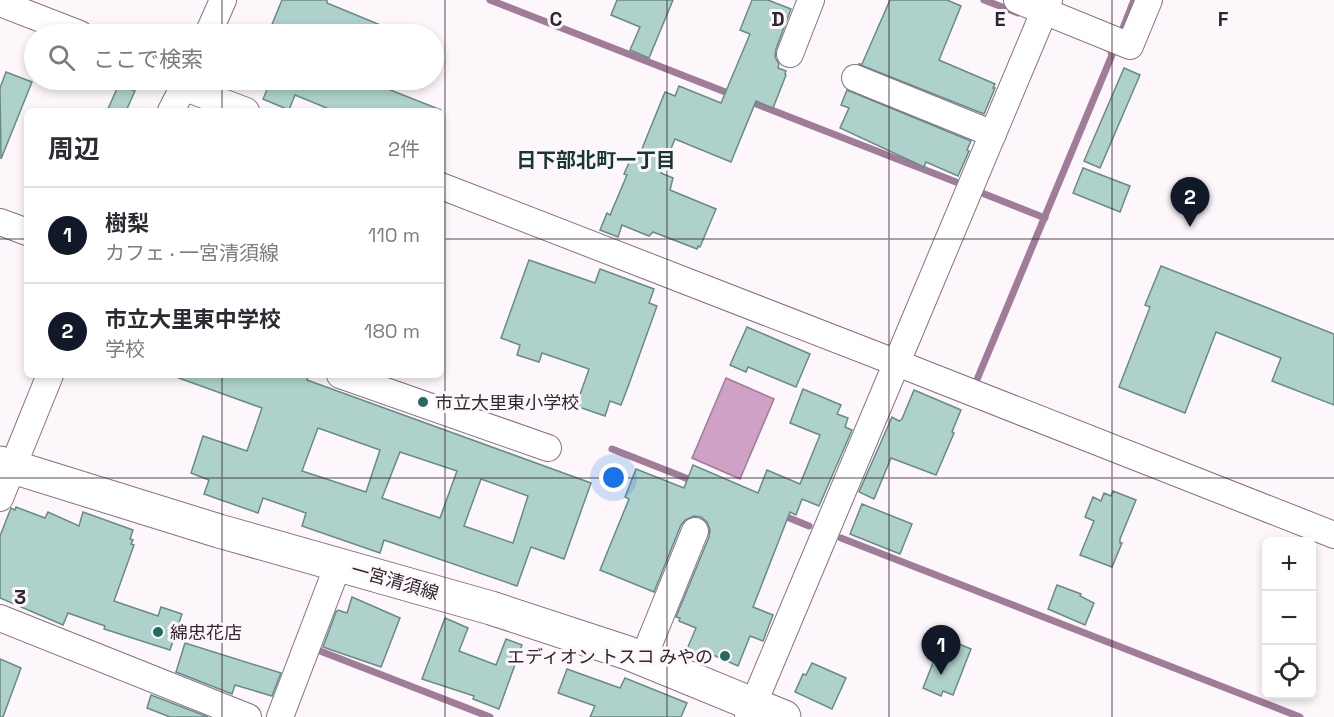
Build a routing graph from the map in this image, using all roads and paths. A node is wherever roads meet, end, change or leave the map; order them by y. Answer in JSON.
{"nodes":[{"id":1,"x":223,"y":0,"type":"edge"},
{"id":2,"x":812,"y":0,"type":"edge"},
{"id":3,"x":1017,"y":0,"type":"edge"},
{"id":4,"x":1149,"y":0,"type":"edge"},
{"id":5,"x":0,"y":3,"type":"edge"},
{"id":6,"x":1046,"y":5,"type":"edge"},
{"id":7,"x":54,"y":24,"type":"edge"},
{"id":8,"x":212,"y":24,"type":"edge"},
{"id":9,"x":790,"y":54,"type":"dead end"},
{"id":10,"x":855,"y":78,"type":"dead end"},
{"id":11,"x":182,"y":90,"type":"edge"},
{"id":12,"x":200,"y":90,"type":"edge"},
{"id":13,"x":172,"y":108,"type":"edge"},
{"id":14,"x":239,"y":108,"type":"edge"},
{"id":15,"x":993,"y":134,"type":"junction"},
{"id":16,"x":444,"y":187,"type":"edge"},
{"id":17,"x":0,"y":222,"type":"edge"},
{"id":18,"x":24,"y":231,"type":"edge"},
{"id":19,"x":897,"y":363,"type":"junction"},
{"id":20,"x":49,"y":378,"type":"edge"},
{"id":21,"x":349,"y":378,"type":"edge"},
{"id":22,"x":548,"y":448,"type":"dead end"},
{"id":23,"x":6,"y":465,"type":"edge"},
{"id":24,"x":0,"y":498,"type":"edge"},
{"id":25,"x":695,"y":531,"type":"dead end"},
{"id":26,"x":1334,"y":535,"type":"edge"},
{"id":27,"x":338,"y":565,"type":"junction"},
{"id":28,"x":0,"y":618,"type":"edge"},
{"id":29,"x":643,"y":659,"type":"junction"},
{"id":30,"x":751,"y":711,"type":"edge"},
{"id":31,"x":248,"y":717,"type":"edge"},
{"id":32,"x":280,"y":717,"type":"edge"},
{"id":33,"x":784,"y":717,"type":"edge"}],
"edges":[{"from":1,"to":8,"type":"street"},
{"from":2,"to":9,"type":"street"},
{"from":3,"to":6,"type":"street"},
{"from":4,"to":6,"type":"street"},
{"from":5,"to":7,"type":"street"},
{"from":6,"to":15,"type":"street"},
{"from":10,"to":15,"type":"street"},
{"from":11,"to":13,"type":"street"},
{"from":12,"to":14,"type":"street"},
{"from":15,"to":19,"type":"street"},
{"from":16,"to":19,"type":"street"},
{"from":17,"to":18,"type":"street"},
{"from":19,"to":26,"type":"street"},
{"from":19,"to":30,"type":"street"},
{"from":20,"to":23,"type":"street"},
{"from":21,"to":22,"type":"street"},
{"from":23,"to":24,"type":"street"},
{"from":23,"to":27,"type":"main road","name":"一宮清須線"},
{"from":25,"to":29,"type":"street"},
{"from":27,"to":29,"type":"main road","name":"一宮清須線"},
{"from":27,"to":32,"type":"street"},
{"from":28,"to":31,"type":"street"},
{"from":29,"to":30,"type":"main road","name":"一宮清須線"},
{"from":30,"to":33,"type":"main road","name":"一宮清須線"}]}
